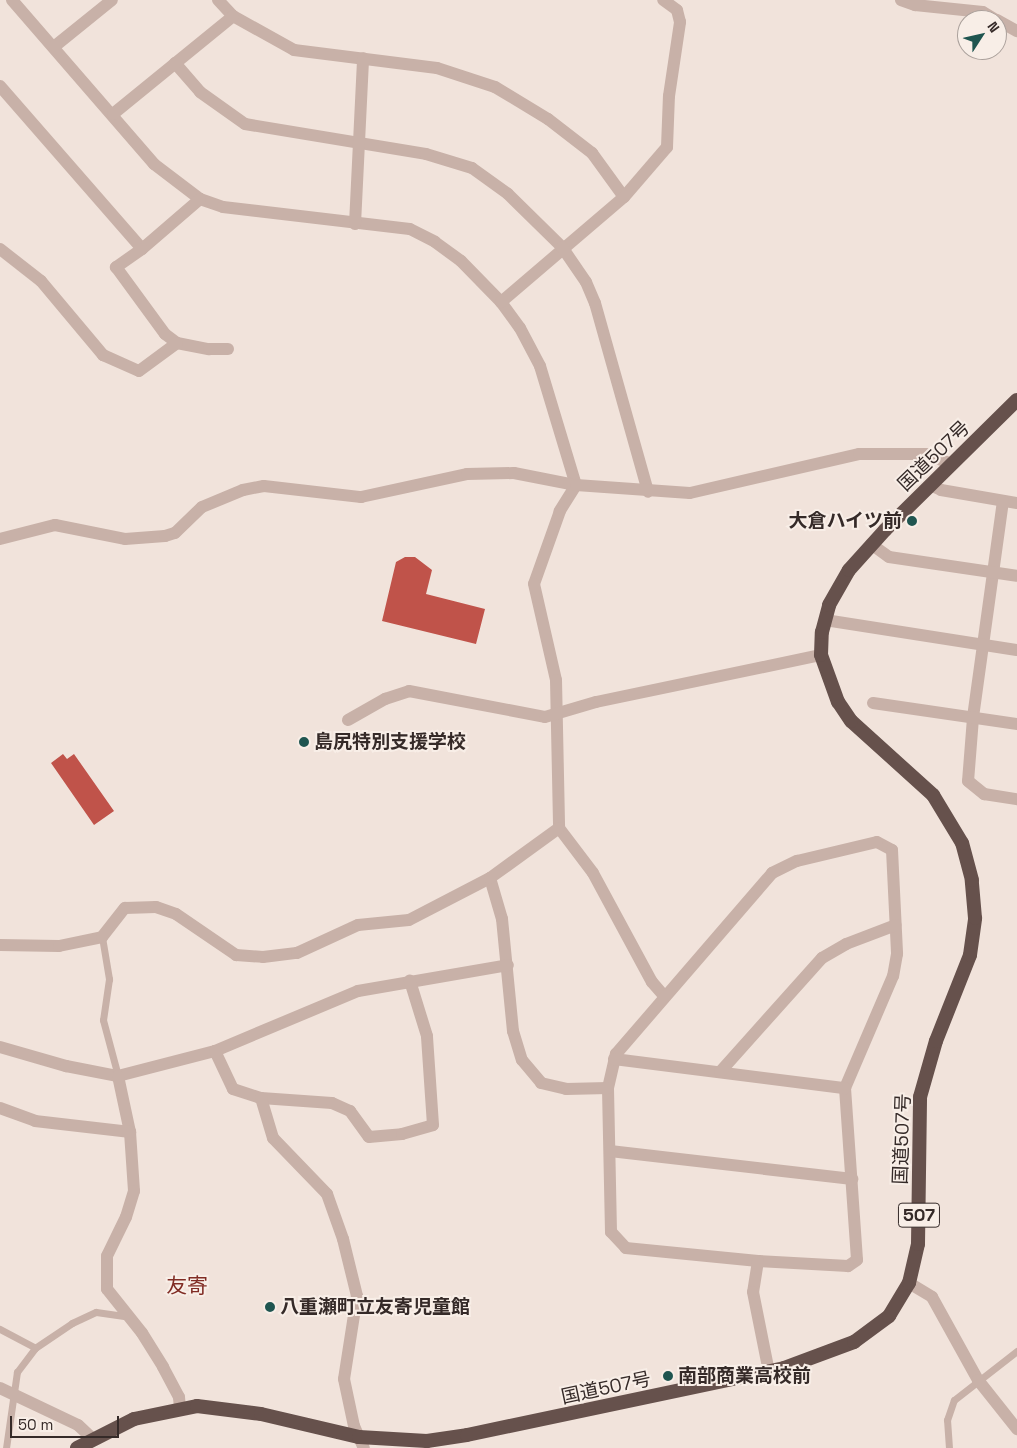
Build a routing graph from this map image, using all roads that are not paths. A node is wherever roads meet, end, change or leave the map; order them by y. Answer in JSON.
{"nodes":[{"id":1,"x":12,"y":0,"type":"edge"},
{"id":2,"x":112,"y":0,"type":"edge"},
{"id":3,"x":218,"y":0,"type":"edge"},
{"id":4,"x":663,"y":0,"type":"edge"},
{"id":5,"x":900,"y":0,"type":"edge"},
{"id":6,"x":964,"y":10,"type":"edge"},
{"id":7,"x":233,"y":16,"type":"junction"},
{"id":8,"x":55,"y":46,"type":"junction"},
{"id":9,"x":363,"y":58,"type":"junction"},
{"id":10,"x":175,"y":63,"type":"junction"},
{"id":11,"x":0,"y":86,"type":"edge"},
{"id":12,"x":113,"y":114,"type":"junction"},
{"id":13,"x":361,"y":146,"type":"junction"},
{"id":14,"x":624,"y":196,"type":"junction"},
{"id":15,"x":200,"y":198,"type":"junction"},
{"id":16,"x":356,"y":224,"type":"junction"},
{"id":17,"x":562,"y":247,"type":"junction"},
{"id":18,"x":0,"y":249,"type":"edge"},
{"id":19,"x":142,"y":250,"type":"junction"},
{"id":20,"x":500,"y":302,"type":"junction"},
{"id":21,"x":178,"y":343,"type":"junction"},
{"id":22,"x":228,"y":349,"type":"dead end"},
{"id":23,"x":1017,"y":400,"type":"edge"},
{"id":24,"x":952,"y":464,"type":"junction"},
{"id":25,"x":576,"y":484,"type":"junction"},
{"id":26,"x":930,"y":485,"type":"junction"},
{"id":27,"x":648,"y":492,"type":"junction"},
{"id":28,"x":1003,"y":501,"type":"junction"},
{"id":29,"x":1017,"y":503,"type":"edge"},
{"id":30,"x":0,"y":539,"type":"edge"},
{"id":31,"x":872,"y":544,"type":"junction"},
{"id":32,"x":993,"y":572,"type":"junction"},
{"id":33,"x":1017,"y":576,"type":"edge"},
{"id":34,"x":824,"y":620,"type":"junction"},
{"id":35,"x":984,"y":645,"type":"junction"},
{"id":36,"x":1017,"y":650,"type":"edge"},
{"id":37,"x":821,"y":655,"type":"junction"},
{"id":38,"x":873,"y":703,"type":"dead end"},
{"id":39,"x":558,"y":714,"type":"junction"},
{"id":40,"x":973,"y":718,"type":"junction"},
{"id":41,"x":348,"y":720,"type":"dead end"},
{"id":42,"x":1017,"y":724,"type":"edge"},
{"id":43,"x":1017,"y":799,"type":"edge"},
{"id":44,"x":559,"y":828,"type":"junction"},
{"id":45,"x":490,"y":878,"type":"junction"},
{"id":46,"x":896,"y":925,"type":"junction"},
{"id":47,"x":102,"y":937,"type":"junction"},
{"id":48,"x":0,"y":945,"type":"edge"},
{"id":49,"x":508,"y":965,"type":"junction"},
{"id":50,"x":410,"y":982,"type":"junction"},
{"id":51,"x":664,"y":996,"type":"junction"},
{"id":52,"x":0,"y":1047,"type":"edge"},
{"id":53,"x":215,"y":1051,"type":"junction"},
{"id":54,"x":614,"y":1059,"type":"junction"},
{"id":55,"x":720,"y":1072,"type":"junction"},
{"id":56,"x":118,"y":1076,"type":"junction"},
{"id":57,"x":608,"y":1088,"type":"junction"},
{"id":58,"x":845,"y":1088,"type":"junction"},
{"id":59,"x":261,"y":1098,"type":"junction"},
{"id":60,"x":0,"y":1108,"type":"edge"},
{"id":61,"x":130,"y":1132,"type":"junction"},
{"id":62,"x":610,"y":1151,"type":"junction"},
{"id":63,"x":852,"y":1179,"type":"junction"},
{"id":64,"x":758,"y":1262,"type":"junction"},
{"id":65,"x":909,"y":1283,"type":"junction"},
{"id":66,"x":126,"y":1316,"type":"junction"},
{"id":67,"x":0,"y":1330,"type":"edge"},
{"id":68,"x":35,"y":1348,"type":"junction"},
{"id":69,"x":1017,"y":1352,"type":"edge"},
{"id":70,"x":770,"y":1372,"type":"junction"},
{"id":71,"x":978,"y":1380,"type":"junction"},
{"id":72,"x":0,"y":1388,"type":"edge"},
{"id":73,"x":14,"y":1394,"type":"junction"},
{"id":74,"x":180,"y":1408,"type":"junction"},
{"id":75,"x":1017,"y":1429,"type":"edge"},
{"id":76,"x":93,"y":1439,"type":"junction"},
{"id":77,"x":361,"y":1443,"type":"edge"},
{"id":78,"x":6,"y":1448,"type":"edge"},
{"id":79,"x":77,"y":1448,"type":"edge"},
{"id":80,"x":949,"y":1448,"type":"edge"}],
"edges":[{"from":1,"to":8,"type":"street"},
{"from":2,"to":8,"type":"street"},
{"from":3,"to":7,"type":"street"},
{"from":4,"to":14,"type":"street"},
{"from":5,"to":6,"type":"street"},
{"from":7,"to":9,"type":"street"},
{"from":7,"to":10,"type":"street"},
{"from":8,"to":12,"type":"street"},
{"from":9,"to":13,"type":"street"},
{"from":9,"to":14,"type":"street"},
{"from":10,"to":12,"type":"street"},
{"from":10,"to":13,"type":"street"},
{"from":11,"to":19,"type":"street"},
{"from":12,"to":15,"type":"street"},
{"from":13,"to":16,"type":"street"},
{"from":13,"to":17,"type":"street"},
{"from":14,"to":17,"type":"street"},
{"from":15,"to":16,"type":"street"},
{"from":15,"to":19,"type":"street"},
{"from":16,"to":20,"type":"street"},
{"from":17,"to":20,"type":"street"},
{"from":17,"to":27,"type":"street"},
{"from":18,"to":21,"type":"street"},
{"from":19,"to":21,"type":"street"},
{"from":20,"to":25,"type":"street"},
{"from":21,"to":22,"type":"street"},
{"from":23,"to":24,"type":"highway","name":"国道507号","number":"507"},
{"from":24,"to":26,"type":"highway","name":"国道507号","number":"507"},
{"from":24,"to":27,"type":"street"},
{"from":25,"to":27,"type":"street"},
{"from":25,"to":30,"type":"street"},
{"from":25,"to":39,"type":"street"},
{"from":26,"to":28,"type":"street"},
{"from":26,"to":31,"type":"highway","name":"国道507号","number":"507"},
{"from":28,"to":29,"type":"street"},
{"from":28,"to":32,"type":"street"},
{"from":31,"to":32,"type":"street"},
{"from":31,"to":34,"type":"highway","name":"国道507号","number":"507"},
{"from":32,"to":33,"type":"street"},
{"from":32,"to":35,"type":"street"},
{"from":34,"to":35,"type":"street"},
{"from":34,"to":37,"type":"highway","name":"国道507号","number":"507"},
{"from":35,"to":36,"type":"street"},
{"from":35,"to":40,"type":"street"},
{"from":37,"to":39,"type":"street"},
{"from":37,"to":65,"type":"highway","name":"国道507号","number":"507"},
{"from":38,"to":40,"type":"street"},
{"from":39,"to":41,"type":"street"},
{"from":39,"to":44,"type":"street"},
{"from":40,"to":42,"type":"street"},
{"from":40,"to":43,"type":"street"},
{"from":44,"to":45,"type":"street"},
{"from":44,"to":51,"type":"street"},
{"from":45,"to":47,"type":"street"},
{"from":45,"to":49,"type":"street"},
{"from":46,"to":51,"type":"street"},
{"from":46,"to":55,"type":"street"},
{"from":46,"to":58,"type":"street"},
{"from":47,"to":48,"type":"street"},
{"from":47,"to":56,"type":"lane"},
{"from":49,"to":50,"type":"street"},
{"from":49,"to":57,"type":"street"},
{"from":50,"to":53,"type":"street"},
{"from":50,"to":59,"type":"street"},
{"from":51,"to":54,"type":"street"},
{"from":52,"to":56,"type":"street"},
{"from":53,"to":56,"type":"street"},
{"from":53,"to":59,"type":"street"},
{"from":54,"to":55,"type":"street"},
{"from":54,"to":57,"type":"street"},
{"from":55,"to":58,"type":"street"},
{"from":56,"to":61,"type":"street"},
{"from":57,"to":62,"type":"street"},
{"from":58,"to":63,"type":"street"},
{"from":59,"to":77,"type":"street"},
{"from":60,"to":61,"type":"street"},
{"from":61,"to":66,"type":"street"},
{"from":62,"to":63,"type":"street"},
{"from":62,"to":64,"type":"street"},
{"from":63,"to":64,"type":"street"},
{"from":64,"to":70,"type":"street"},
{"from":65,"to":70,"type":"highway","name":"国道507号","number":"507"},
{"from":65,"to":71,"type":"street"},
{"from":66,"to":68,"type":"lane"},
{"from":66,"to":74,"type":"street"},
{"from":67,"to":68,"type":"lane"},
{"from":68,"to":73,"type":"lane"},
{"from":69,"to":71,"type":"lane"},
{"from":70,"to":77,"type":"highway","name":"国道507号","number":"507"},
{"from":71,"to":75,"type":"street"},
{"from":71,"to":80,"type":"lane"},
{"from":72,"to":73,"type":"street"},
{"from":73,"to":76,"type":"street"},
{"from":73,"to":78,"type":"lane"},
{"from":74,"to":76,"type":"highway","name":"国道507号","number":"507"},
{"from":74,"to":77,"type":"highway","name":"国道507号","number":"507"},
{"from":76,"to":79,"type":"highway","name":"国道507号","number":"507"}]}
